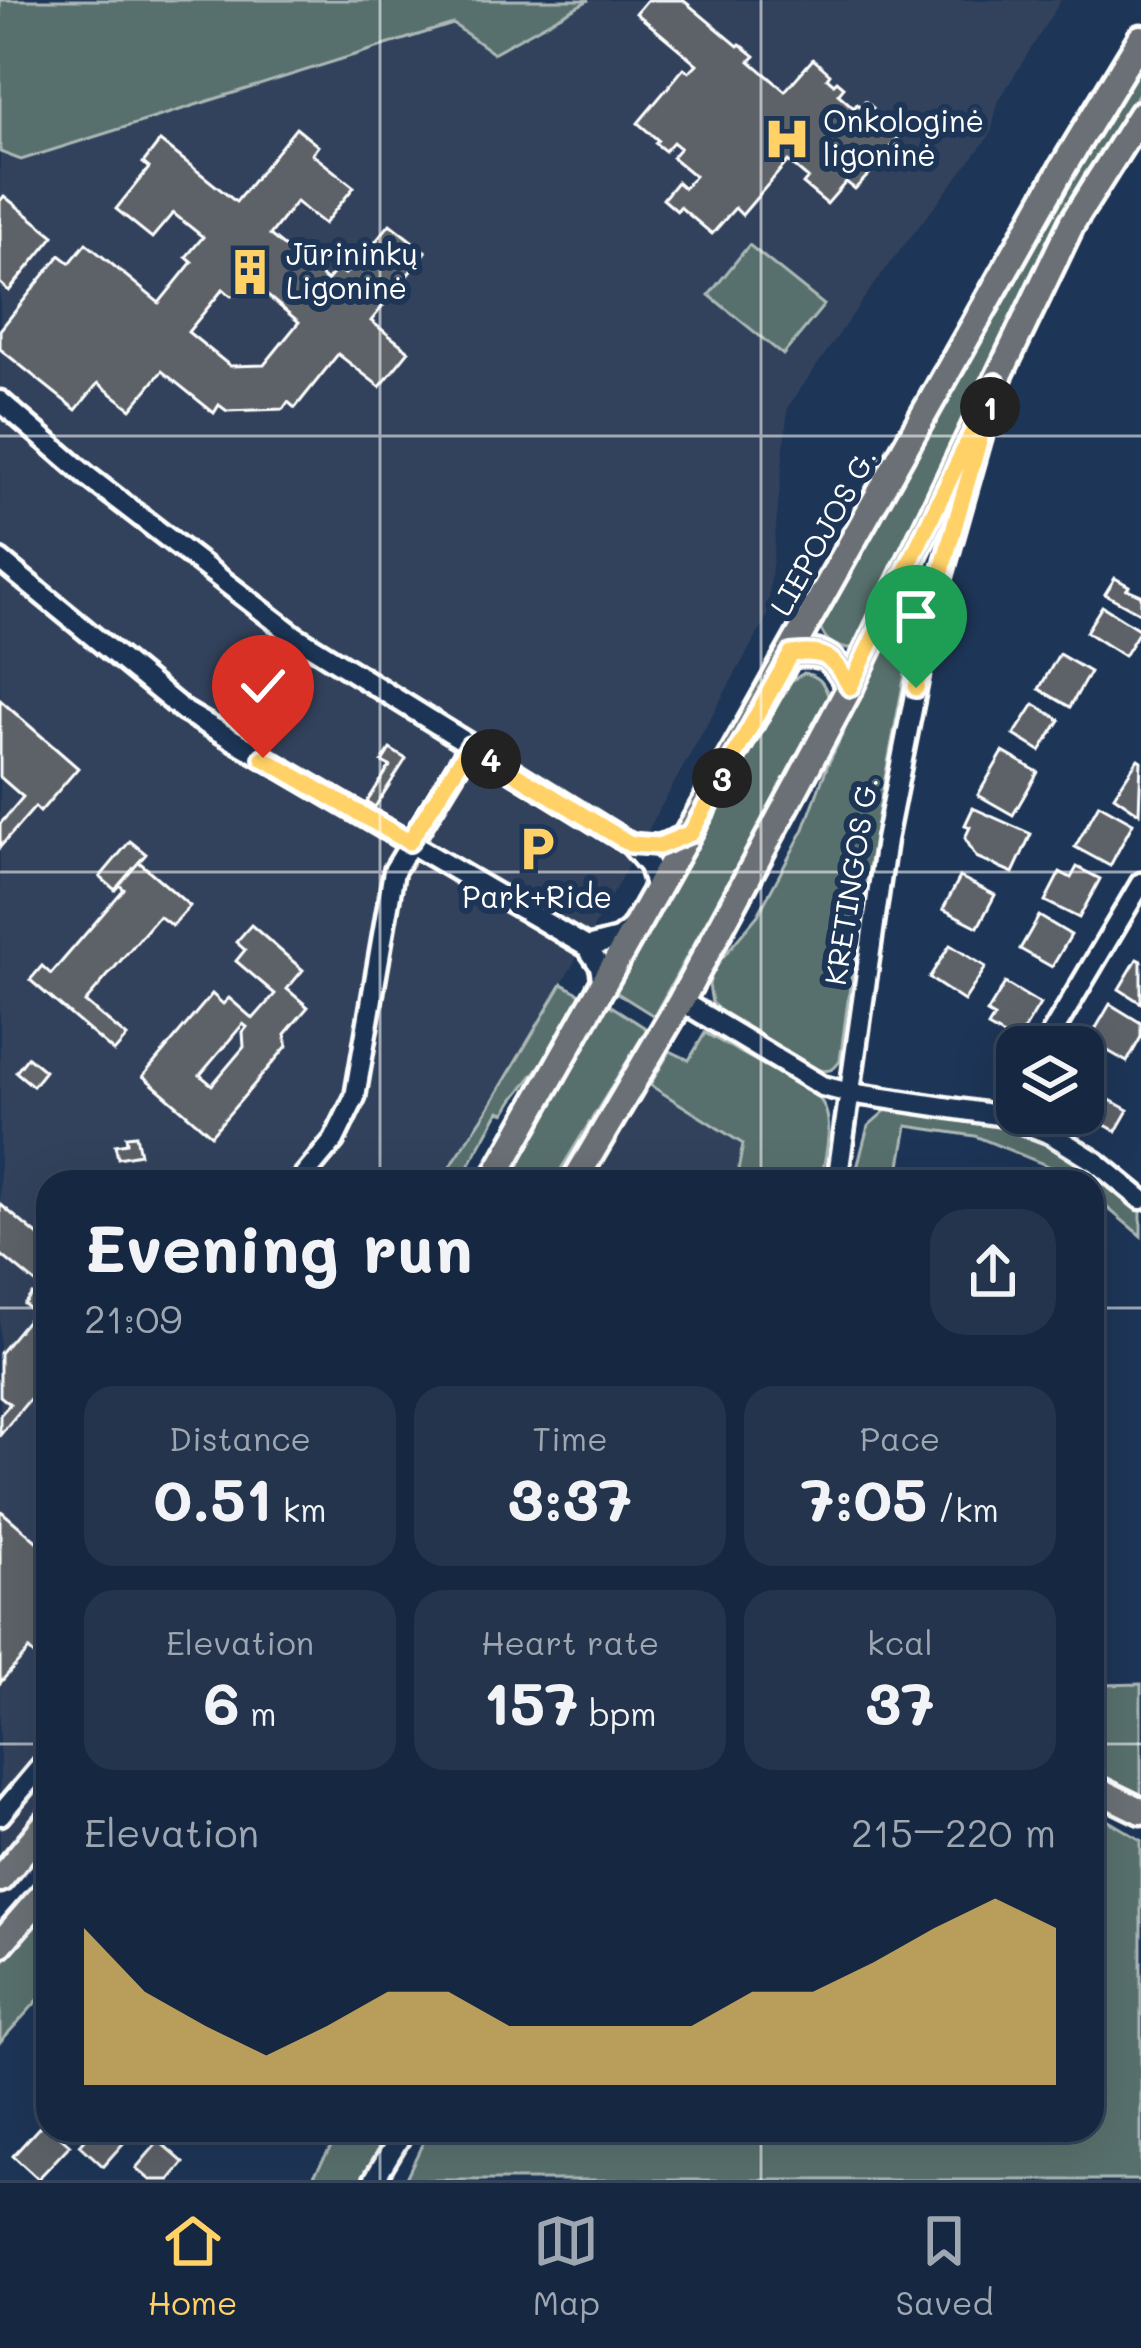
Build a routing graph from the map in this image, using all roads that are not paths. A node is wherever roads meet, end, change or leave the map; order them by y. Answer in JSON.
{"nodes":[{"id":1,"x":1141,"y":38,"type":"edge"},
{"id":2,"x":1138,"y":125,"type":"edge"},
{"id":3,"x":996,"y":383,"type":"junction"},
{"id":4,"x":0,"y":401,"type":"edge"},
{"id":5,"x":0,"y":560,"type":"edge"},
{"id":6,"x":791,"y":654,"type":"junction"},
{"id":7,"x":850,"y":687,"type":"junction"},
{"id":8,"x":470,"y":746,"type":"junction"},
{"id":9,"x":691,"y":833,"type":"junction"},
{"id":10,"x":409,"y":842,"type":"junction"},
{"id":11,"x":630,"y":844,"type":"junction"},
{"id":12,"x":1141,"y":883,"type":"edge"},
{"id":13,"x":657,"y":892,"type":"junction"},
{"id":14,"x":638,"y":923,"type":"junction"},
{"id":15,"x":586,"y":947,"type":"junction"},
{"id":16,"x":603,"y":985,"type":"junction"},
{"id":17,"x":681,"y":1001,"type":"junction"},
{"id":18,"x":1056,"y":1026,"type":"edge"},
{"id":19,"x":850,"y":1094,"type":"junction"},
{"id":20,"x":996,"y":1115,"type":"edge"},
{"id":21,"x":1051,"y":1134,"type":"edge"},
{"id":22,"x":309,"y":1170,"type":"edge"},
{"id":23,"x":499,"y":1170,"type":"edge"},
{"id":24,"x":581,"y":1170,"type":"edge"},
{"id":25,"x":839,"y":1170,"type":"edge"},
{"id":26,"x":1141,"y":1199,"type":"edge"},
{"id":27,"x":36,"y":1772,"type":"edge"},
{"id":28,"x":1104,"y":1793,"type":"edge"},
{"id":29,"x":1141,"y":1811,"type":"edge"},
{"id":30,"x":0,"y":1815,"type":"edge"},
{"id":31,"x":36,"y":1836,"type":"edge"},
{"id":32,"x":0,"y":1879,"type":"edge"},
{"id":33,"x":36,"y":1903,"type":"edge"},
{"id":34,"x":0,"y":1944,"type":"edge"},
{"id":35,"x":397,"y":2142,"type":"edge"},
{"id":36,"x":374,"y":2180,"type":"edge"}],
"edges":[{"from":1,"to":6,"type":"main road","name":"LIEPOJOS G."},
{"from":2,"to":3,"type":"main road"},
{"from":3,"to":7,"type":"main road"},
{"from":3,"to":19,"type":"street","name":"KRETINGOS G."},
{"from":4,"to":8,"type":"street"},
{"from":5,"to":10,"type":"street"},
{"from":6,"to":7,"type":"main road"},
{"from":6,"to":9,"type":"main road","name":"LIEPOJOS G."},
{"from":7,"to":17,"type":"main road"},
{"from":8,"to":10,"type":"street"},
{"from":8,"to":11,"type":"street"},
{"from":9,"to":11,"type":"street"},
{"from":9,"to":13,"type":"main road","name":"LIEPOJOS G."},
{"from":10,"to":15,"type":"street"},
{"from":10,"to":22,"type":"street"},
{"from":11,"to":13,"type":"street"},
{"from":12,"to":18,"type":"street"},
{"from":13,"to":14,"type":"main road","name":"LIEPOJOS G."},
{"from":14,"to":15,"type":"street"},
{"from":14,"to":16,"type":"main road","name":"LIEPOJOS G."},
{"from":15,"to":16,"type":"street"},
{"from":16,"to":23,"type":"main road","name":"LIEPOJOS G."},
{"from":17,"to":19,"type":"street"},
{"from":17,"to":24,"type":"main road"},
{"from":19,"to":20,"type":"street"},
{"from":19,"to":25,"type":"street","name":"KRETINGOS G."},
{"from":21,"to":26,"type":"street"},
{"from":27,"to":30,"type":"street"},
{"from":28,"to":29,"type":"main road"},
{"from":31,"to":32,"type":"main road"},
{"from":33,"to":34,"type":"main road"},
{"from":35,"to":36,"type":"street"}]}
